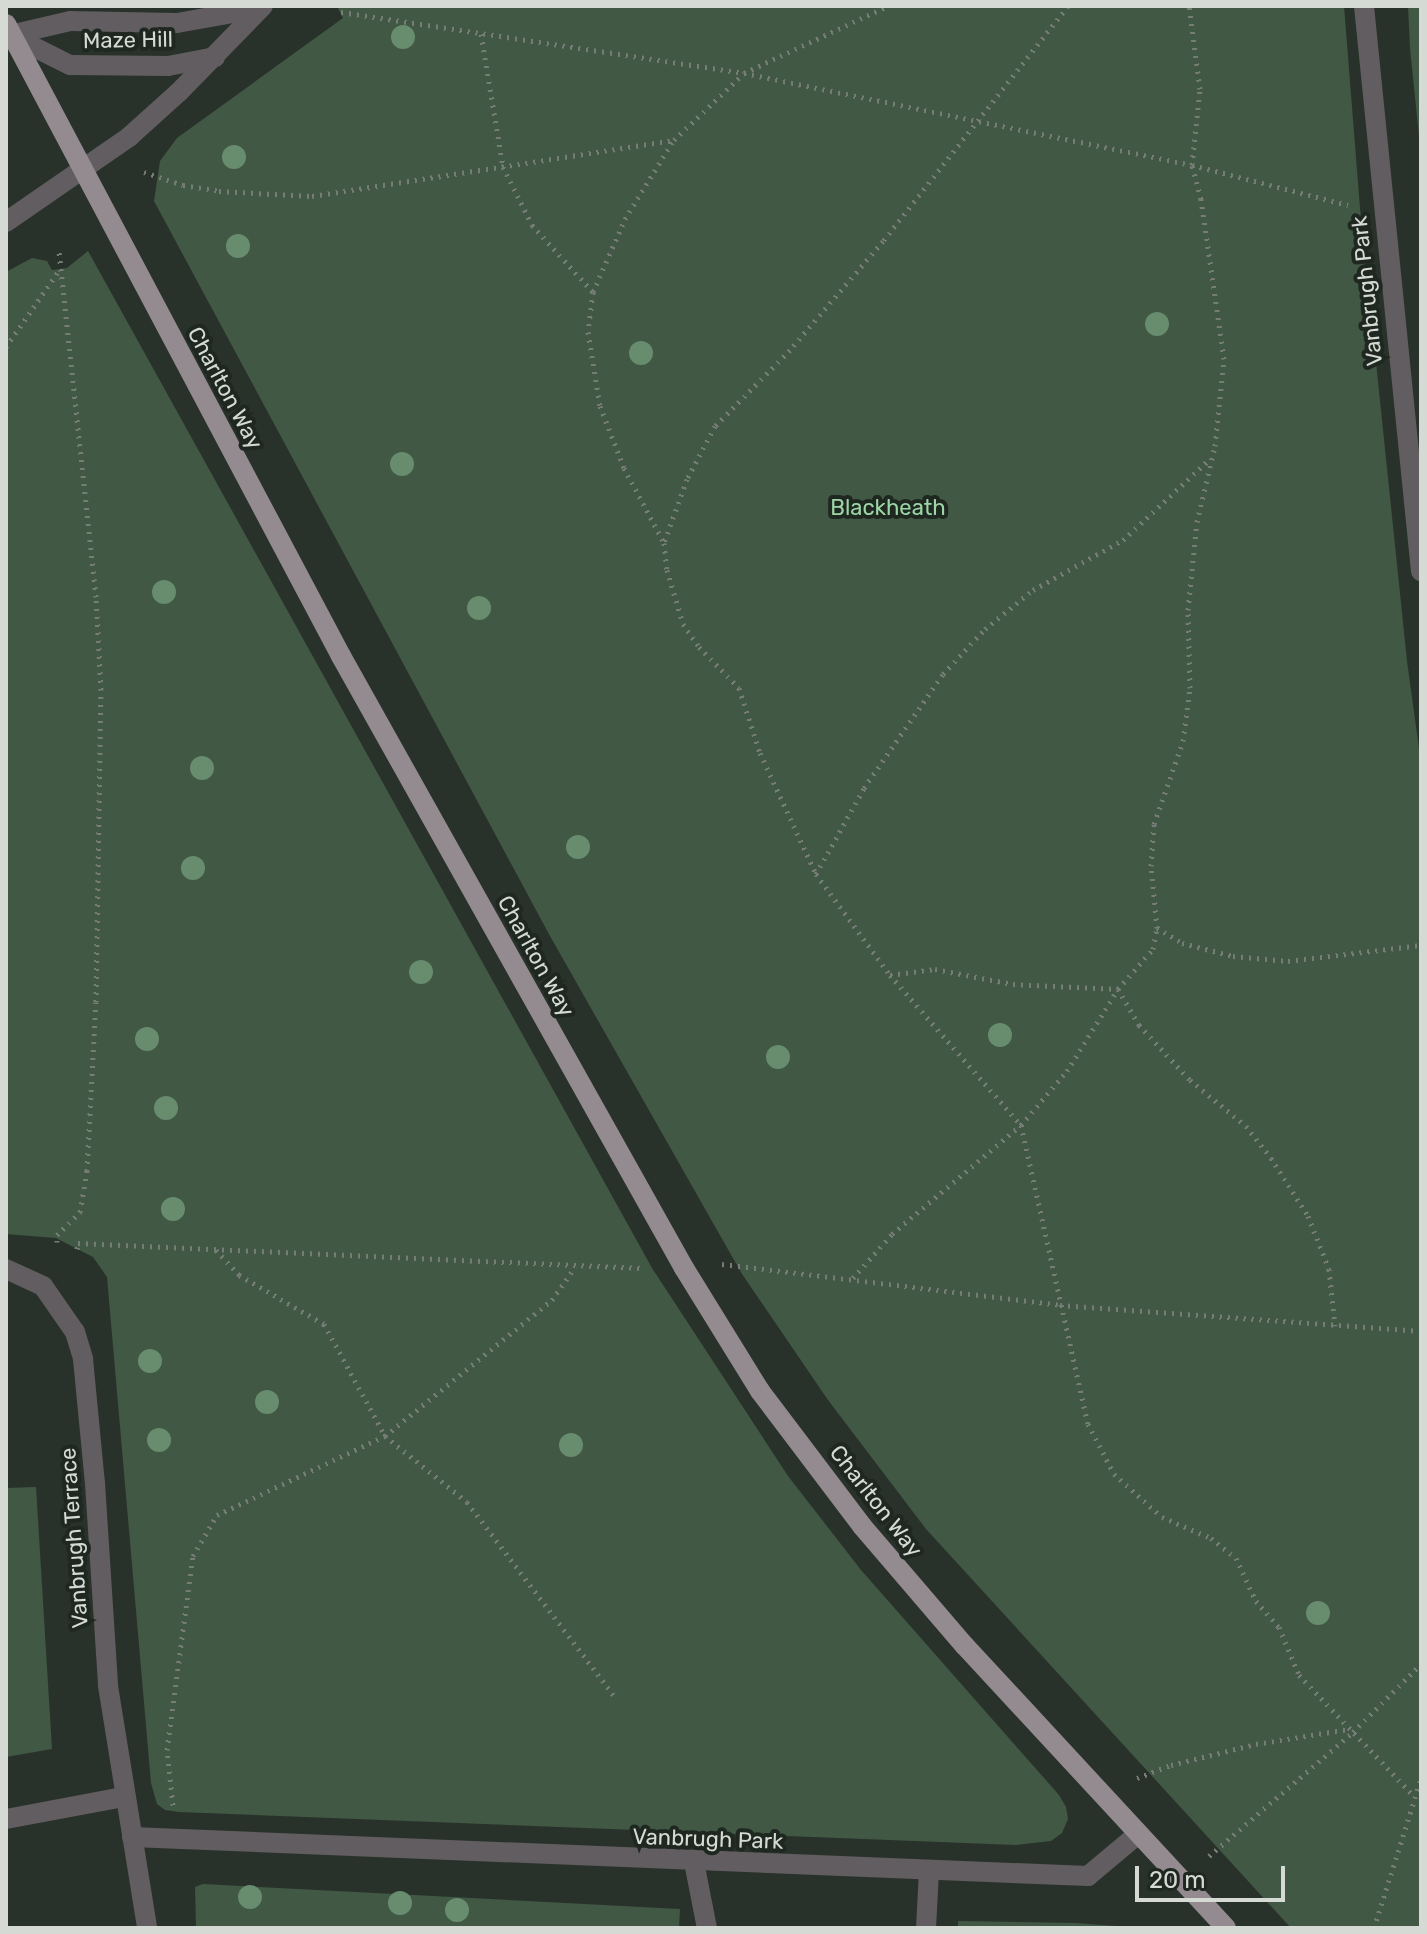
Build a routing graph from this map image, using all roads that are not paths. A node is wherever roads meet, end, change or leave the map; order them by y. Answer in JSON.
{"nodes":[{"id":1,"x":1364,"y":6,"type":"edge"},
{"id":2,"x":262,"y":7,"type":"edge"},
{"id":3,"x":8,"y":32,"type":"edge"},
{"id":4,"x":215,"y":57,"type":"junction"},
{"id":5,"x":82,"y":170,"type":"junction"},
{"id":6,"x":6,"y":222,"type":"edge"},
{"id":7,"x":1414,"y":447,"type":"edge"},
{"id":8,"x":1421,"y":571,"type":"edge"},
{"id":9,"x":6,"y":1269,"type":"edge"},
{"id":10,"x":124,"y":1797,"type":"junction"},
{"id":11,"x":6,"y":1819,"type":"edge"},
{"id":12,"x":1138,"y":1834,"type":"junction"},
{"id":13,"x":132,"y":1837,"type":"junction"},
{"id":14,"x":694,"y":1862,"type":"junction"},
{"id":15,"x":929,"y":1871,"type":"junction"},
{"id":16,"x":147,"y":1928,"type":"edge"},
{"id":17,"x":707,"y":1928,"type":"edge"},
{"id":18,"x":926,"y":1928,"type":"edge"},
{"id":19,"x":1226,"y":1928,"type":"edge"}],
"edges":[{"from":1,"to":7,"type":"street","name":"Vanbrugh Park"},
{"from":2,"to":3,"type":"street","name":"Maze Hill"},
{"from":2,"to":4,"type":"street","name":"Maze Hill"},
{"from":3,"to":4,"type":"street","name":"Maze Hill"},
{"from":3,"to":5,"type":"main road","name":"Charlton Way"},
{"from":4,"to":5,"type":"street","name":"Maze Hill"},
{"from":5,"to":6,"type":"street","name":"Maze Hill"},
{"from":5,"to":12,"type":"main road","name":"Charlton Way"},
{"from":7,"to":8,"type":"street","name":"Vanbrugh Park"},
{"from":9,"to":10,"type":"street","name":"Vanbrugh Terrace"},
{"from":10,"to":11,"type":"street"},
{"from":10,"to":13,"type":"street","name":"Vanbrugh Terrace"},
{"from":12,"to":15,"type":"street","name":"Vanbrugh Park"},
{"from":12,"to":19,"type":"main road"},
{"from":13,"to":14,"type":"street","name":"Vanbrugh Park"},
{"from":13,"to":16,"type":"street","name":"Vanbrugh Terrace"},
{"from":14,"to":15,"type":"street","name":"Vanbrugh Park"},
{"from":14,"to":17,"type":"street"},
{"from":15,"to":18,"type":"street"}]}
